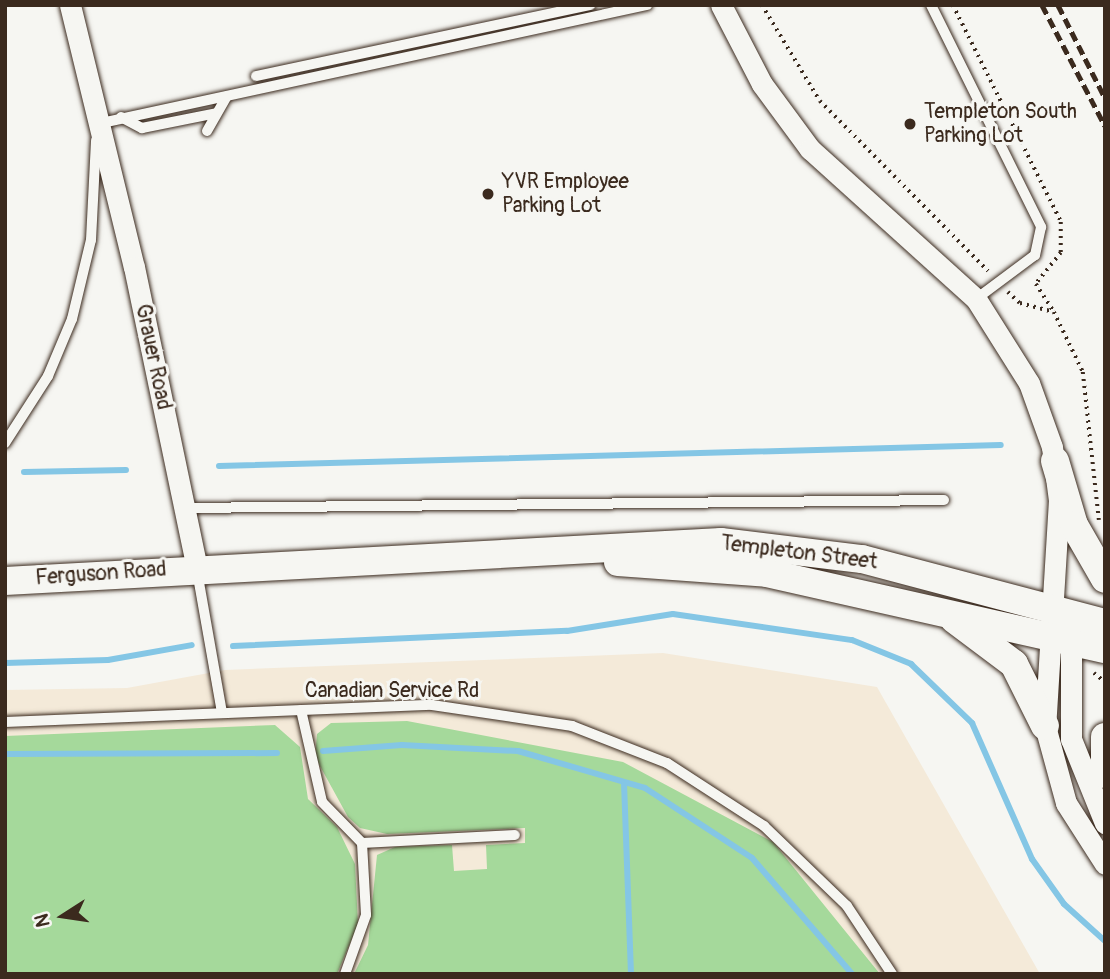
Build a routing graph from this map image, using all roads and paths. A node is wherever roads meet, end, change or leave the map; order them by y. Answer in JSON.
{"nodes":[{"id":1,"x":69,"y":5,"type":"edge"},
{"id":2,"x":591,"y":5,"type":"edge"},
{"id":3,"x":647,"y":5,"type":"edge"},
{"id":4,"x":721,"y":5,"type":"edge"},
{"id":5,"x":762,"y":5,"type":"edge"},
{"id":6,"x":932,"y":5,"type":"edge"},
{"id":7,"x":256,"y":76,"type":"dead end"},
{"id":8,"x":227,"y":96,"type":"junction"},
{"id":9,"x":217,"y":113,"type":"junction"},
{"id":10,"x":121,"y":117,"type":"junction"},
{"id":11,"x":96,"y":125,"type":"junction"},
{"id":12,"x":207,"y":131,"type":"dead end"},
{"id":13,"x":983,"y":266,"type":"dead end"},
{"id":14,"x":1006,"y":291,"type":"dead end"},
{"id":15,"x":976,"y":299,"type":"junction"},
{"id":16,"x":5,"y":443,"type":"edge"},
{"id":17,"x":1055,"y":461,"type":"junction"},
{"id":18,"x":944,"y":500,"type":"dead end"},
{"id":19,"x":184,"y":508,"type":"junction"},
{"id":20,"x":1099,"y":528,"type":"dead end"},
{"id":21,"x":485,"y":558,"type":"junction"},
{"id":22,"x":197,"y":568,"type":"junction"},
{"id":23,"x":1105,"y":579,"type":"edge"},
{"id":24,"x":5,"y":581,"type":"edge"},
{"id":25,"x":896,"y":598,"type":"junction"},
{"id":26,"x":1105,"y":623,"type":"edge"},
{"id":27,"x":1058,"y":628,"type":"junction"},
{"id":28,"x":1099,"y":661,"type":"edge"},
{"id":29,"x":1105,"y":682,"type":"edge"},
{"id":30,"x":301,"y":710,"type":"junction"},
{"id":31,"x":222,"y":713,"type":"junction"},
{"id":32,"x":5,"y":722,"type":"edge"},
{"id":33,"x":1045,"y":726,"type":"junction"},
{"id":34,"x":1105,"y":737,"type":"edge"},
{"id":35,"x":1105,"y":774,"type":"edge"},
{"id":36,"x":1105,"y":824,"type":"edge"},
{"id":37,"x":515,"y":835,"type":"dead end"},
{"id":38,"x":362,"y":843,"type":"junction"},
{"id":39,"x":1105,"y":864,"type":"edge"},
{"id":40,"x":345,"y":974,"type":"edge"},
{"id":41,"x":892,"y":974,"type":"edge"}],
"edges":[{"from":1,"to":11,"type":"street","name":"Grauer Road"},
{"from":2,"to":7,"type":"lane"},
{"from":3,"to":8,"type":"lane"},
{"from":4,"to":15,"type":"street"},
{"from":5,"to":13,"type":"path"},
{"from":6,"to":15,"type":"lane"},
{"from":8,"to":9,"type":"lane"},
{"from":8,"to":10,"type":"lane"},
{"from":9,"to":10,"type":"lane"},
{"from":9,"to":12,"type":"lane"},
{"from":10,"to":11,"type":"lane"},
{"from":11,"to":16,"type":"lane"},
{"from":11,"to":19,"type":"street","name":"Grauer Road"},
{"from":14,"to":20,"type":"path"},
{"from":15,"to":17,"type":"street"},
{"from":17,"to":23,"type":"street"},
{"from":17,"to":27,"type":"street"},
{"from":18,"to":19,"type":"lane"},
{"from":19,"to":22,"type":"street","name":"Grauer Road"},
{"from":21,"to":22,"type":"street","name":"Templeton Street"},
{"from":21,"to":25,"type":"street","name":"Templeton Street"},
{"from":21,"to":27,"type":"street","name":"Templeton Street"},
{"from":22,"to":24,"type":"street","name":"Ferguson Road"},
{"from":22,"to":31,"type":"lane","name":"Grauer Road"},
{"from":25,"to":27,"type":"street","name":"Templeton Street"},
{"from":25,"to":33,"type":"street"},
{"from":26,"to":27,"type":"street","name":"Templeton Street"},
{"from":27,"to":28,"type":"street","name":"Templeton Street"},
{"from":27,"to":33,"type":"street"},
{"from":27,"to":36,"type":"street"},
{"from":28,"to":29,"type":"path"},
{"from":30,"to":31,"type":"lane","name":"Canadian Service Rd"},
{"from":30,"to":38,"type":"lane"},
{"from":30,"to":41,"type":"lane","name":"Canadian Service Rd"},
{"from":31,"to":32,"type":"lane","name":"Canadian Service Rd"},
{"from":33,"to":39,"type":"street"},
{"from":34,"to":35,"type":"street"},
{"from":37,"to":38,"type":"lane"},
{"from":38,"to":40,"type":"lane"}]}
